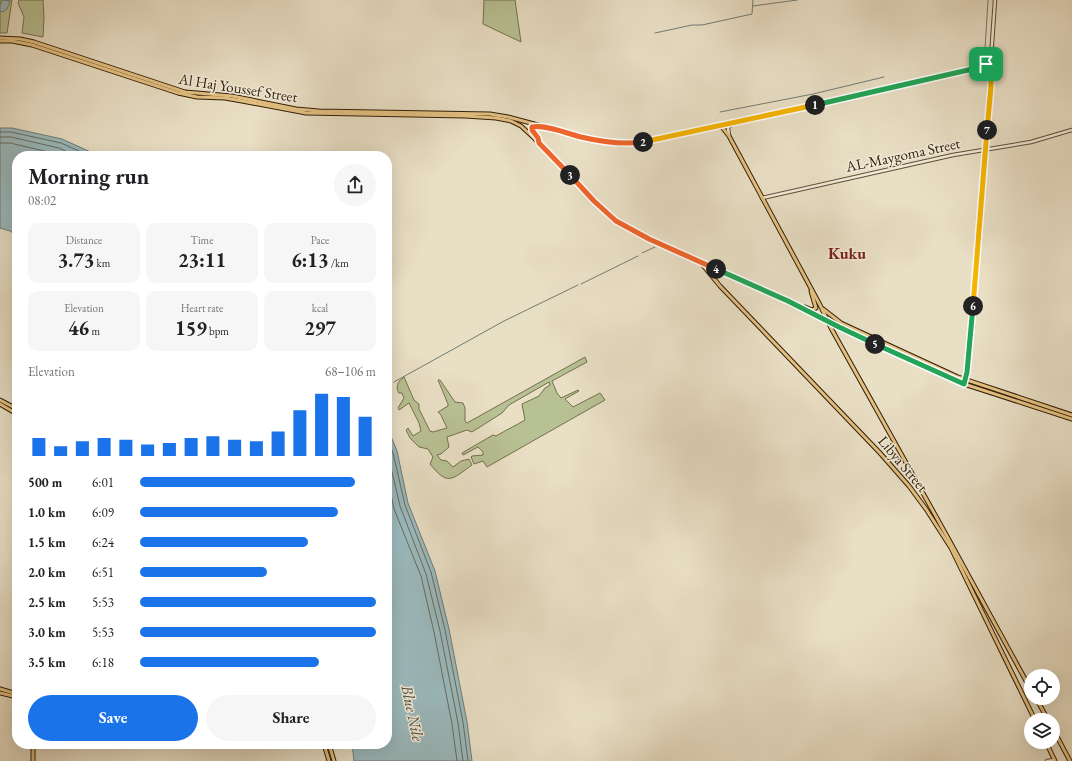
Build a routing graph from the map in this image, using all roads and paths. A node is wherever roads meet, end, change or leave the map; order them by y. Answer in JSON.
{"nodes":[{"id":1,"x":995,"y":0,"type":"edge"},
{"id":2,"x":0,"y":38,"type":"edge"},
{"id":3,"x":0,"y":41,"type":"edge"},
{"id":4,"x":991,"y":58,"type":"junction"},
{"id":5,"x":980,"y":67,"type":"junction"},
{"id":6,"x":991,"y":73,"type":"junction"},
{"id":7,"x":481,"y":115,"type":"junction"},
{"id":8,"x":733,"y":122,"type":"junction"},
{"id":9,"x":542,"y":126,"type":"junction"},
{"id":10,"x":716,"y":126,"type":"junction"},
{"id":11,"x":1072,"y":130,"type":"edge"},
{"id":12,"x":729,"y":136,"type":"junction"},
{"id":13,"x":539,"y":143,"type":"junction"},
{"id":14,"x":986,"y":149,"type":"junction"},
{"id":15,"x":762,"y":198,"type":"junction"},
{"id":16,"x":700,"y":262,"type":"junction"},
{"id":17,"x":810,"y":287,"type":"junction"},
{"id":18,"x":796,"y":305,"type":"junction"},
{"id":19,"x":822,"y":308,"type":"junction"},
{"id":20,"x":827,"y":320,"type":"junction"},
{"id":21,"x":965,"y":380,"type":"junction"},
{"id":22,"x":964,"y":384,"type":"junction"},
{"id":23,"x":0,"y":400,"type":"edge"},
{"id":24,"x":0,"y":404,"type":"edge"},
{"id":25,"x":12,"y":406,"type":"edge"},
{"id":26,"x":12,"y":411,"type":"edge"},
{"id":27,"x":1072,"y":415,"type":"edge"},
{"id":28,"x":1072,"y":419,"type":"edge"},
{"id":29,"x":1024,"y":677,"type":"edge"},
{"id":30,"x":0,"y":689,"type":"edge"},
{"id":31,"x":0,"y":693,"type":"edge"},
{"id":32,"x":12,"y":694,"type":"edge"},
{"id":33,"x":12,"y":695,"type":"edge"},
{"id":34,"x":1032,"y":713,"type":"edge"},
{"id":35,"x":1060,"y":742,"type":"edge"},
{"id":36,"x":33,"y":749,"type":"edge"},
{"id":37,"x":325,"y":749,"type":"edge"},
{"id":38,"x":330,"y":749,"type":"edge"},
{"id":39,"x":1050,"y":749,"type":"edge"},
{"id":40,"x":1055,"y":760,"type":"edge"},
{"id":41,"x":33,"y":761,"type":"edge"},
{"id":42,"x":329,"y":761,"type":"edge"},
{"id":43,"x":334,"y":761,"type":"edge"},
{"id":44,"x":1047,"y":761,"type":"edge"},
{"id":45,"x":1070,"y":761,"type":"edge"}],
"edges":[{"from":1,"to":4,"type":"street"},
{"from":2,"to":7,"type":"main road","name":"Al Haj Youssef Street"},
{"from":3,"to":7,"type":"main road","name":"Al Haj Youssef Street"},
{"from":4,"to":5,"type":"street"},
{"from":4,"to":6,"type":"street"},
{"from":5,"to":6,"type":"street"},
{"from":5,"to":8,"type":"street"},
{"from":6,"to":14,"type":"street"},
{"from":7,"to":9,"type":"main road"},
{"from":7,"to":13,"type":"main road"},
{"from":8,"to":10,"type":"street"},
{"from":8,"to":12,"type":"street"},
{"from":9,"to":10,"type":"main road"},
{"from":9,"to":13,"type":"main road"},
{"from":10,"to":12,"type":"main road"},
{"from":11,"to":14,"type":"street","name":"AL-Maygoma Street"},
{"from":12,"to":15,"type":"main road"},
{"from":13,"to":16,"type":"main road"},
{"from":14,"to":15,"type":"street","name":"AL-Maygoma Street"},
{"from":14,"to":21,"type":"street"},
{"from":15,"to":17,"type":"main road"},
{"from":16,"to":18,"type":"main road"},
{"from":16,"to":34,"type":"main road","name":"Libya Street"},
{"from":17,"to":18,"type":"main road"},
{"from":17,"to":19,"type":"main road"},
{"from":18,"to":20,"type":"main road"},
{"from":19,"to":20,"type":"main road","name":"Libya Street"},
{"from":19,"to":21,"type":"main road"},
{"from":20,"to":22,"type":"main road"},
{"from":20,"to":29,"type":"main road","name":"Libya Street"},
{"from":21,"to":22,"type":"street"},
{"from":21,"to":27,"type":"main road"},
{"from":22,"to":28,"type":"main road"},
{"from":23,"to":25,"type":"main road"},
{"from":24,"to":26,"type":"main road"},
{"from":30,"to":32,"type":"main road"},
{"from":31,"to":33,"type":"main road"},
{"from":35,"to":45,"type":"main road"},
{"from":36,"to":41,"type":"main road"},
{"from":37,"to":42,"type":"main road"},
{"from":38,"to":43,"type":"main road"},
{"from":39,"to":40,"type":"main road"},
{"from":40,"to":44,"type":"street"}]}
